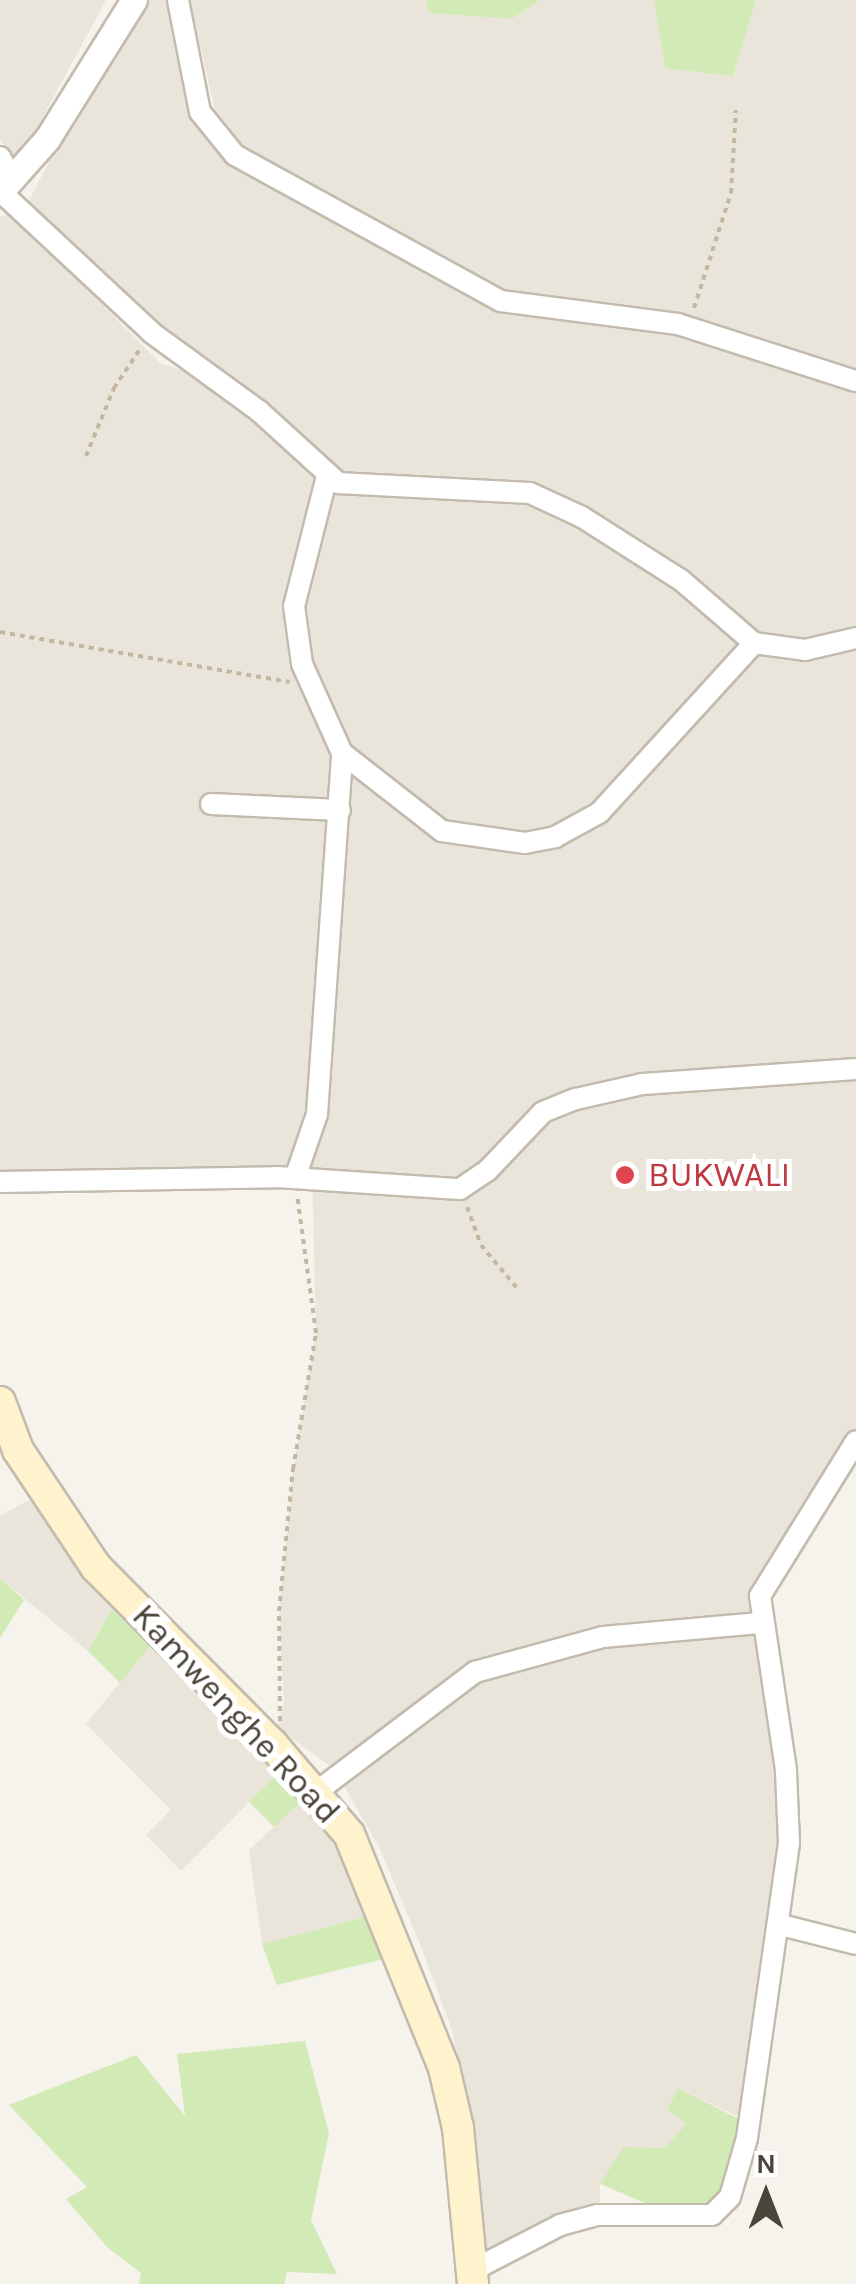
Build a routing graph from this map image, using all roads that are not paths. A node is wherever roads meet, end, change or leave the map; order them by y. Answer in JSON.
{"nodes":[{"id":1,"x":134,"y":0,"type":"edge"},
{"id":2,"x":178,"y":0,"type":"edge"},
{"id":3,"x":0,"y":156,"type":"edge"},
{"id":4,"x":4,"y":188,"type":"edge"},
{"id":5,"x":856,"y":381,"type":"edge"},
{"id":6,"x":327,"y":476,"type":"junction"},
{"id":7,"x":856,"y":638,"type":"edge"},
{"id":8,"x":754,"y":643,"type":"junction"},
{"id":9,"x":342,"y":754,"type":"junction"},
{"id":10,"x":211,"y":804,"type":"dead end"},
{"id":11,"x":340,"y":810,"type":"junction"},
{"id":12,"x":856,"y":1069,"type":"edge"},
{"id":13,"x":295,"y":1178,"type":"junction"},
{"id":14,"x":0,"y":1182,"type":"edge"},
{"id":15,"x":0,"y":1402,"type":"edge"},
{"id":16,"x":856,"y":1441,"type":"edge"},
{"id":17,"x":759,"y":1623,"type":"junction"},
{"id":18,"x":315,"y":1793,"type":"junction"},
{"id":19,"x":781,"y":1924,"type":"junction"},
{"id":20,"x":856,"y":1944,"type":"edge"},
{"id":21,"x":473,"y":2277,"type":"edge"}],
"edges":[{"from":1,"to":4,"type":"street"},
{"from":2,"to":5,"type":"street"},
{"from":3,"to":4,"type":"street"},
{"from":4,"to":6,"type":"street"},
{"from":6,"to":8,"type":"street"},
{"from":6,"to":9,"type":"street"},
{"from":7,"to":8,"type":"street"},
{"from":8,"to":9,"type":"street"},
{"from":9,"to":11,"type":"street"},
{"from":10,"to":11,"type":"street"},
{"from":11,"to":13,"type":"street"},
{"from":12,"to":13,"type":"street"},
{"from":13,"to":14,"type":"street"},
{"from":15,"to":18,"type":"main road","name":"Kamwenghe Road"},
{"from":16,"to":17,"type":"street"},
{"from":17,"to":18,"type":"street"},
{"from":17,"to":19,"type":"street"},
{"from":18,"to":21,"type":"main road","name":"Kamwenghe Road"},
{"from":19,"to":20,"type":"street"},
{"from":19,"to":21,"type":"street"}]}
